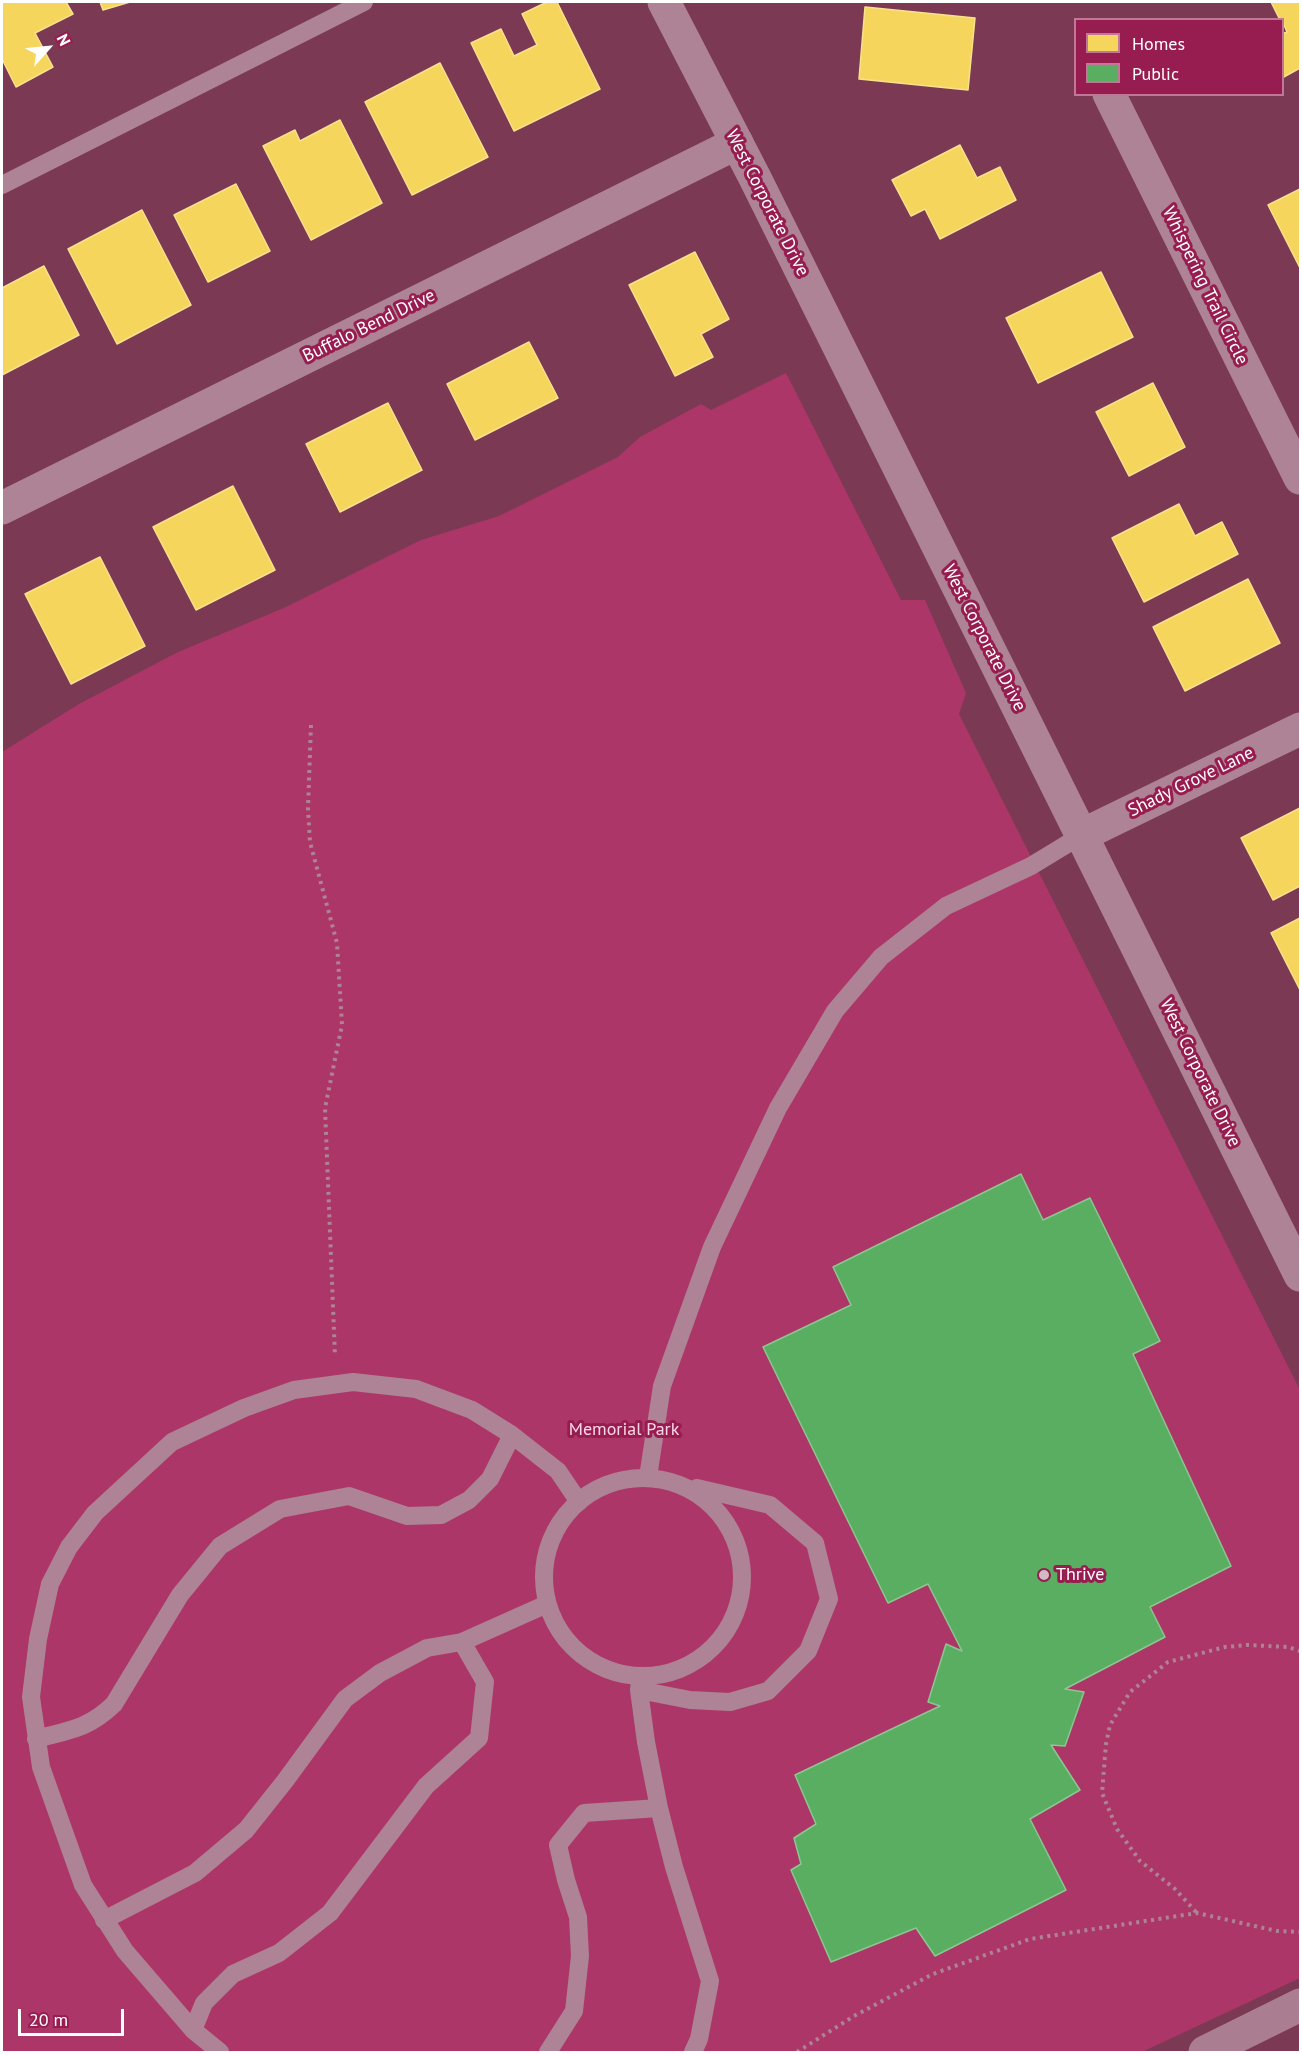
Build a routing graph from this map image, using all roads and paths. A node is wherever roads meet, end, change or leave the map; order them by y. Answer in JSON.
{"nodes":[{"id":1,"x":364,"y":2,"type":"edge"},
{"id":2,"x":664,"y":2,"type":"edge"},
{"id":3,"x":1110,"y":96,"type":"edge"},
{"id":4,"x":737,"y":143,"type":"junction"},
{"id":5,"x":2,"y":185,"type":"edge"},
{"id":6,"x":1300,"y":478,"type":"edge"},
{"id":7,"x":2,"y":508,"type":"edge"},
{"id":8,"x":311,"y":725,"type":"dead end"},
{"id":9,"x":1300,"y":729,"type":"edge"},
{"id":10,"x":1082,"y":835,"type":"junction"},
{"id":11,"x":1300,"y":1275,"type":"edge"},
{"id":12,"x":336,"y":1384,"type":"junction"},
{"id":13,"x":512,"y":1435,"type":"junction"},
{"id":14,"x":648,"y":1477,"type":"junction"},
{"id":15,"x":686,"y":1485,"type":"junction"},
{"id":16,"x":579,"y":1502,"type":"junction"},
{"id":17,"x":547,"y":1604,"type":"junction"},
{"id":18,"x":462,"y":1642,"type":"junction"},
{"id":19,"x":1300,"y":1651,"type":"edge"},
{"id":20,"x":639,"y":1684,"type":"junction"},
{"id":21,"x":36,"y":1739,"type":"junction"},
{"id":22,"x":659,"y":1808,"type":"junction"},
{"id":23,"x":1197,"y":1913,"type":"junction"},
{"id":24,"x":104,"y":1920,"type":"junction"},
{"id":25,"x":1300,"y":1932,"type":"edge"},
{"id":26,"x":1300,"y":2005,"type":"edge"},
{"id":27,"x":193,"y":2030,"type":"junction"},
{"id":28,"x":220,"y":2052,"type":"edge"},
{"id":29,"x":548,"y":2052,"type":"edge"},
{"id":30,"x":693,"y":2052,"type":"edge"},
{"id":31,"x":796,"y":2052,"type":"edge"},
{"id":32,"x":1205,"y":2052,"type":"edge"}],
"edges":[{"from":1,"to":5,"type":"lane"},
{"from":2,"to":4,"type":"street","name":"West Corporate Drive"},
{"from":3,"to":6,"type":"street","name":"Whispering Trail Circle"},
{"from":4,"to":7,"type":"street","name":"Buffalo Bend Drive"},
{"from":4,"to":10,"type":"street","name":"West Corporate Drive"},
{"from":8,"to":12,"type":"path"},
{"from":9,"to":10,"type":"street","name":"Shady Grove Lane"},
{"from":10,"to":11,"type":"street","name":"West Corporate Drive"},
{"from":10,"to":14,"type":"lane"},
{"from":12,"to":13,"type":"lane"},
{"from":12,"to":21,"type":"lane"},
{"from":13,"to":16,"type":"lane"},
{"from":13,"to":21,"type":"lane"},
{"from":14,"to":15,"type":"lane"},
{"from":14,"to":16,"type":"lane"},
{"from":15,"to":20,"type":"lane"},
{"from":15,"to":20,"type":"lane"},
{"from":16,"to":17,"type":"lane"},
{"from":17,"to":18,"type":"lane"},
{"from":17,"to":20,"type":"lane"},
{"from":18,"to":24,"type":"lane"},
{"from":18,"to":27,"type":"lane"},
{"from":19,"to":23,"type":"path"},
{"from":20,"to":22,"type":"lane"},
{"from":21,"to":24,"type":"lane"},
{"from":22,"to":29,"type":"lane"},
{"from":22,"to":30,"type":"lane"},
{"from":23,"to":25,"type":"path"},
{"from":23,"to":31,"type":"path"},
{"from":24,"to":27,"type":"lane"},
{"from":26,"to":32,"type":"main road"},
{"from":27,"to":28,"type":"lane"}]}
